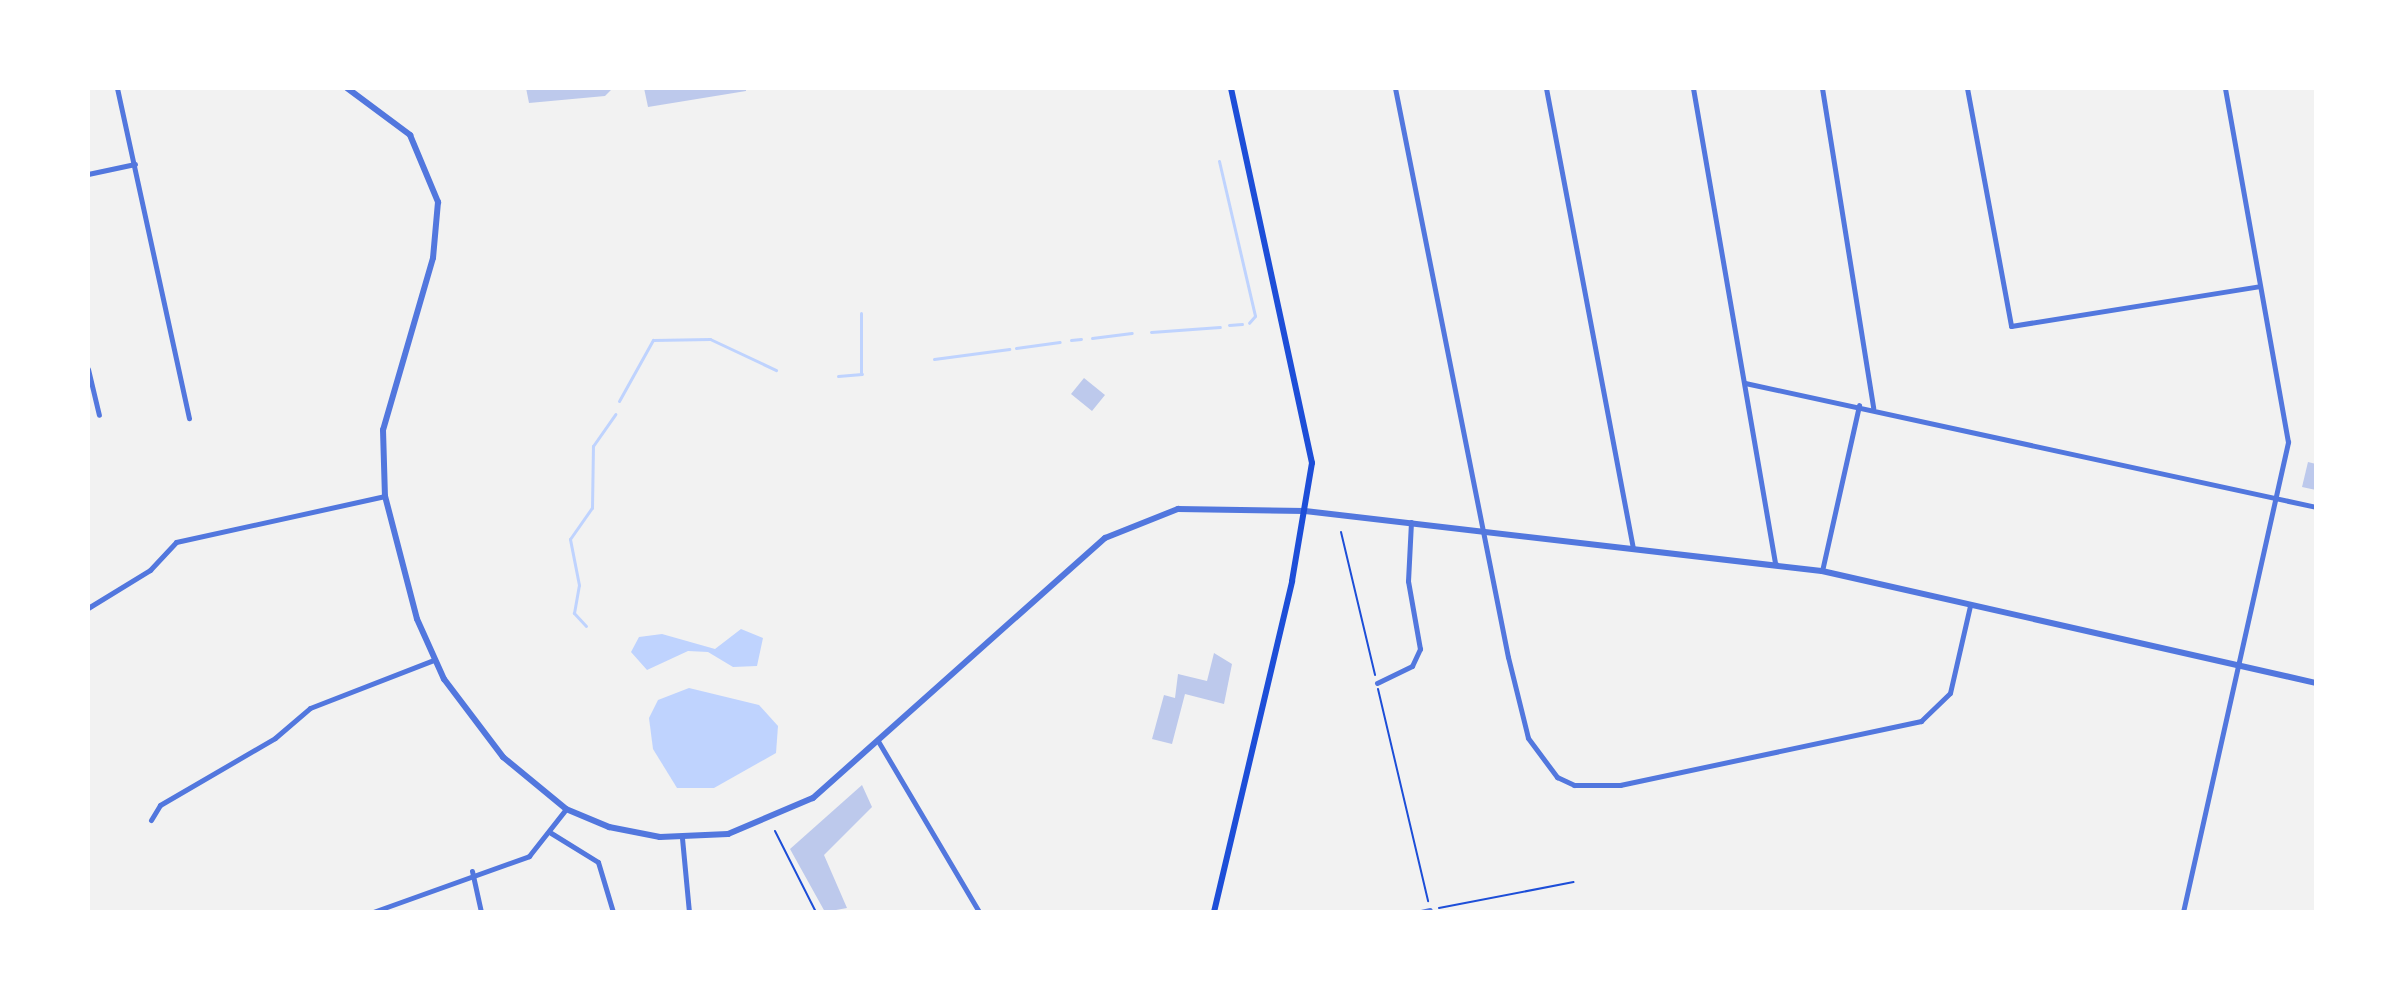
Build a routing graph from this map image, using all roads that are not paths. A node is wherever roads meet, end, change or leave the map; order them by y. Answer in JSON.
{"nodes":[{"id":1,"x":117,"y":88,"type":"edge"},
{"id":2,"x":347,"y":88,"type":"edge"},
{"id":3,"x":1231,"y":88,"type":"edge"},
{"id":4,"x":1395,"y":88,"type":"edge"},
{"id":5,"x":1546,"y":88,"type":"edge"},
{"id":6,"x":1693,"y":88,"type":"edge"},
{"id":7,"x":1822,"y":88,"type":"edge"},
{"id":8,"x":1967,"y":88,"type":"edge"},
{"id":9,"x":2225,"y":88,"type":"edge"},
{"id":10,"x":135,"y":164,"type":"junction"},
{"id":11,"x":88,"y":174,"type":"edge"},
{"id":12,"x":2260,"y":286,"type":"junction"},
{"id":13,"x":88,"y":369,"type":"edge"},
{"id":14,"x":1745,"y":383,"type":"junction"},
{"id":15,"x":1859,"y":405,"type":"junction"},
{"id":16,"x":1873,"y":408,"type":"junction"},
{"id":17,"x":99,"y":415,"type":"dead end"},
{"id":18,"x":189,"y":418,"type":"dead end"},
{"id":19,"x":385,"y":496,"type":"junction"},
{"id":20,"x":2279,"y":499,"type":"junction"},
{"id":21,"x":2316,"y":507,"type":"edge"},
{"id":22,"x":1305,"y":511,"type":"junction"},
{"id":23,"x":1411,"y":521,"type":"junction"},
{"id":24,"x":1484,"y":530,"type":"junction"},
{"id":25,"x":1633,"y":547,"type":"junction"},
{"id":26,"x":1775,"y":564,"type":"junction"},
{"id":27,"x":1822,"y":571,"type":"junction"},
{"id":28,"x":1970,"y":606,"type":"junction"},
{"id":29,"x":88,"y":608,"type":"edge"},
{"id":30,"x":434,"y":660,"type":"junction"},
{"id":31,"x":2241,"y":665,"type":"junction"},
{"id":32,"x":1377,"y":683,"type":"road end"},
{"id":33,"x":2316,"y":683,"type":"edge"},
{"id":34,"x":878,"y":741,"type":"junction"},
{"id":35,"x":566,"y":809,"type":"junction"},
{"id":36,"x":151,"y":820,"type":"dead end"},
{"id":37,"x":551,"y":833,"type":"junction"},
{"id":38,"x":682,"y":838,"type":"junction"},
{"id":39,"x":472,"y":871,"type":"junction"},
{"id":40,"x":385,"y":909,"type":"edge"},
{"id":41,"x":1430,"y":910,"type":"road end"},
{"id":42,"x":373,"y":912,"type":"edge"},
{"id":43,"x":481,"y":912,"type":"edge"},
{"id":44,"x":613,"y":912,"type":"edge"},
{"id":45,"x":689,"y":912,"type":"edge"},
{"id":46,"x":979,"y":912,"type":"edge"},
{"id":47,"x":1214,"y":912,"type":"edge"},
{"id":48,"x":1421,"y":912,"type":"edge"},
{"id":49,"x":2183,"y":912,"type":"edge"}],
"edges":[{"from":1,"to":10,"type":"street"},
{"from":2,"to":19,"type":"street"},
{"from":3,"to":22,"type":"main road"},
{"from":4,"to":24,"type":"street"},
{"from":5,"to":25,"type":"street"},
{"from":6,"to":14,"type":"street"},
{"from":7,"to":16,"type":"street"},
{"from":8,"to":12,"type":"street"},
{"from":9,"to":12,"type":"street"},
{"from":10,"to":11,"type":"street"},
{"from":10,"to":18,"type":"street"},
{"from":12,"to":20,"type":"street"},
{"from":13,"to":17,"type":"street"},
{"from":14,"to":15,"type":"street"},
{"from":14,"to":26,"type":"street"},
{"from":15,"to":16,"type":"street"},
{"from":15,"to":27,"type":"street"},
{"from":16,"to":20,"type":"street"},
{"from":19,"to":29,"type":"street"},
{"from":19,"to":30,"type":"street"},
{"from":20,"to":21,"type":"street"},
{"from":20,"to":31,"type":"street"},
{"from":22,"to":23,"type":"street"},
{"from":22,"to":34,"type":"street"},
{"from":22,"to":47,"type":"main road"},
{"from":23,"to":24,"type":"street"},
{"from":23,"to":32,"type":"street"},
{"from":24,"to":25,"type":"street"},
{"from":24,"to":28,"type":"street"},
{"from":25,"to":26,"type":"street"},
{"from":26,"to":27,"type":"street"},
{"from":27,"to":28,"type":"street"},
{"from":28,"to":31,"type":"street"},
{"from":30,"to":35,"type":"street"},
{"from":30,"to":36,"type":"street"},
{"from":31,"to":33,"type":"street"},
{"from":31,"to":49,"type":"street"},
{"from":34,"to":38,"type":"street"},
{"from":34,"to":46,"type":"street"},
{"from":35,"to":37,"type":"street"},
{"from":35,"to":38,"type":"street"},
{"from":37,"to":39,"type":"street"},
{"from":37,"to":44,"type":"street"},
{"from":38,"to":45,"type":"street"},
{"from":39,"to":40,"type":"street"},
{"from":39,"to":43,"type":"street"},
{"from":40,"to":42,"type":"street"},
{"from":41,"to":48,"type":"street"}]}
